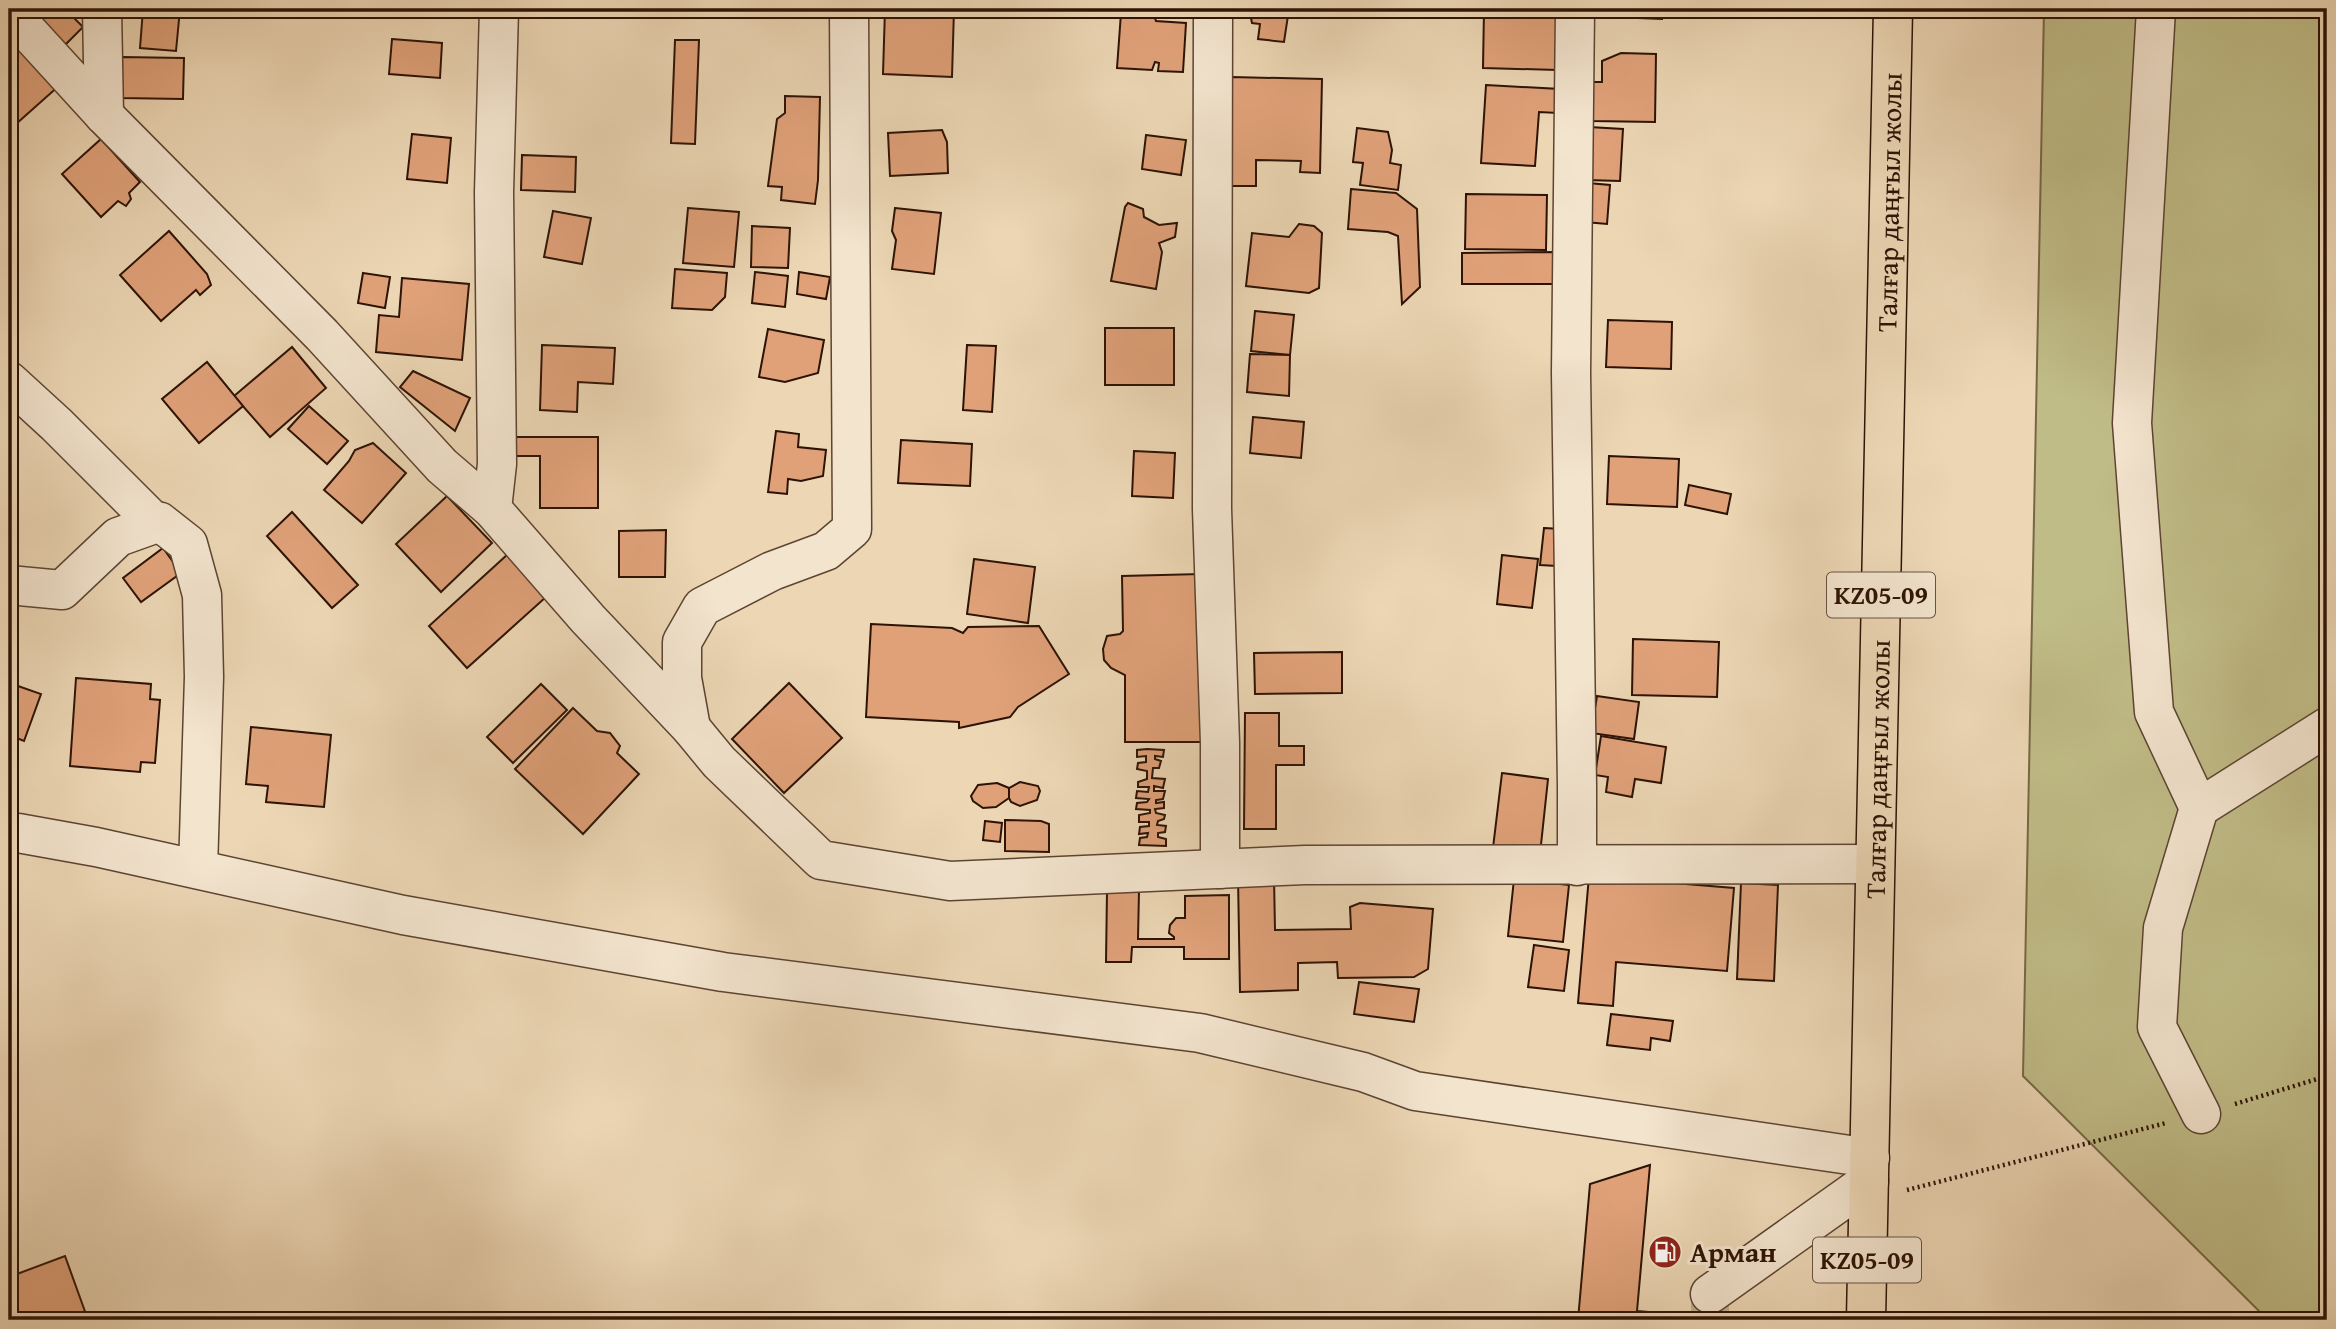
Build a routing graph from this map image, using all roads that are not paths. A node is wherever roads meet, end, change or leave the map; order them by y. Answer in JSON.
{"nodes":[{"id":1,"x":102,"y":9,"type":"edge"},
{"id":2,"x":499,"y":9,"type":"edge"},
{"id":3,"x":849,"y":9,"type":"edge"},
{"id":4,"x":1213,"y":9,"type":"edge"},
{"id":5,"x":1575,"y":9,"type":"edge"},
{"id":6,"x":1893,"y":9,"type":"edge"},
{"id":7,"x":2156,"y":9,"type":"edge"},
{"id":8,"x":9,"y":10,"type":"edge"},
{"id":9,"x":104,"y":115,"type":"junction"},
{"id":10,"x":9,"y":381,"type":"edge"},
{"id":11,"x":492,"y":509,"type":"junction"},
{"id":12,"x":155,"y":523,"type":"junction"},
{"id":13,"x":9,"y":585,"type":"edge"},
{"id":14,"x":2327,"y":727,"type":"edge"},
{"id":15,"x":691,"y":728,"type":"junction"},
{"id":16,"x":2199,"y":808,"type":"junction"},
{"id":17,"x":9,"y":834,"type":"edge"},
{"id":18,"x":1875,"y":864,"type":"junction"},
{"id":19,"x":1577,"y":866,"type":"junction"},
{"id":20,"x":198,"y":869,"type":"junction"},
{"id":21,"x":1220,"y":869,"type":"junction"},
{"id":22,"x":2200,"y":1114,"type":"road end"},
{"id":23,"x":1869,"y":1180,"type":"junction"},
{"id":24,"x":1710,"y":1294,"type":"dead end"},
{"id":25,"x":1866,"y":1320,"type":"edge"}],
"edges":[{"from":1,"to":9,"type":"street"},
{"from":2,"to":11,"type":"street"},
{"from":3,"to":15,"type":"street"},
{"from":4,"to":21,"type":"street"},
{"from":5,"to":19,"type":"street"},
{"from":6,"to":18,"type":"main road","name":"Талғар даңғыл жолы","number":"KZ05-09"},
{"from":7,"to":16,"type":"street"},
{"from":8,"to":9,"type":"street"},
{"from":9,"to":11,"type":"street"},
{"from":10,"to":12,"type":"street"},
{"from":11,"to":15,"type":"street"},
{"from":12,"to":13,"type":"street"},
{"from":12,"to":20,"type":"street"},
{"from":14,"to":16,"type":"street"},
{"from":15,"to":21,"type":"street"},
{"from":16,"to":22,"type":"street"},
{"from":17,"to":20,"type":"street"},
{"from":18,"to":19,"type":"street"},
{"from":18,"to":23,"type":"main road","name":"Талғар даңғыл жолы","number":"KZ05-09"},
{"from":19,"to":21,"type":"street"},
{"from":20,"to":23,"type":"street"},
{"from":23,"to":24,"type":"street"},
{"from":23,"to":25,"type":"main road","name":"Талғар даңғыл жолы","number":"KZ05-09"}]}
